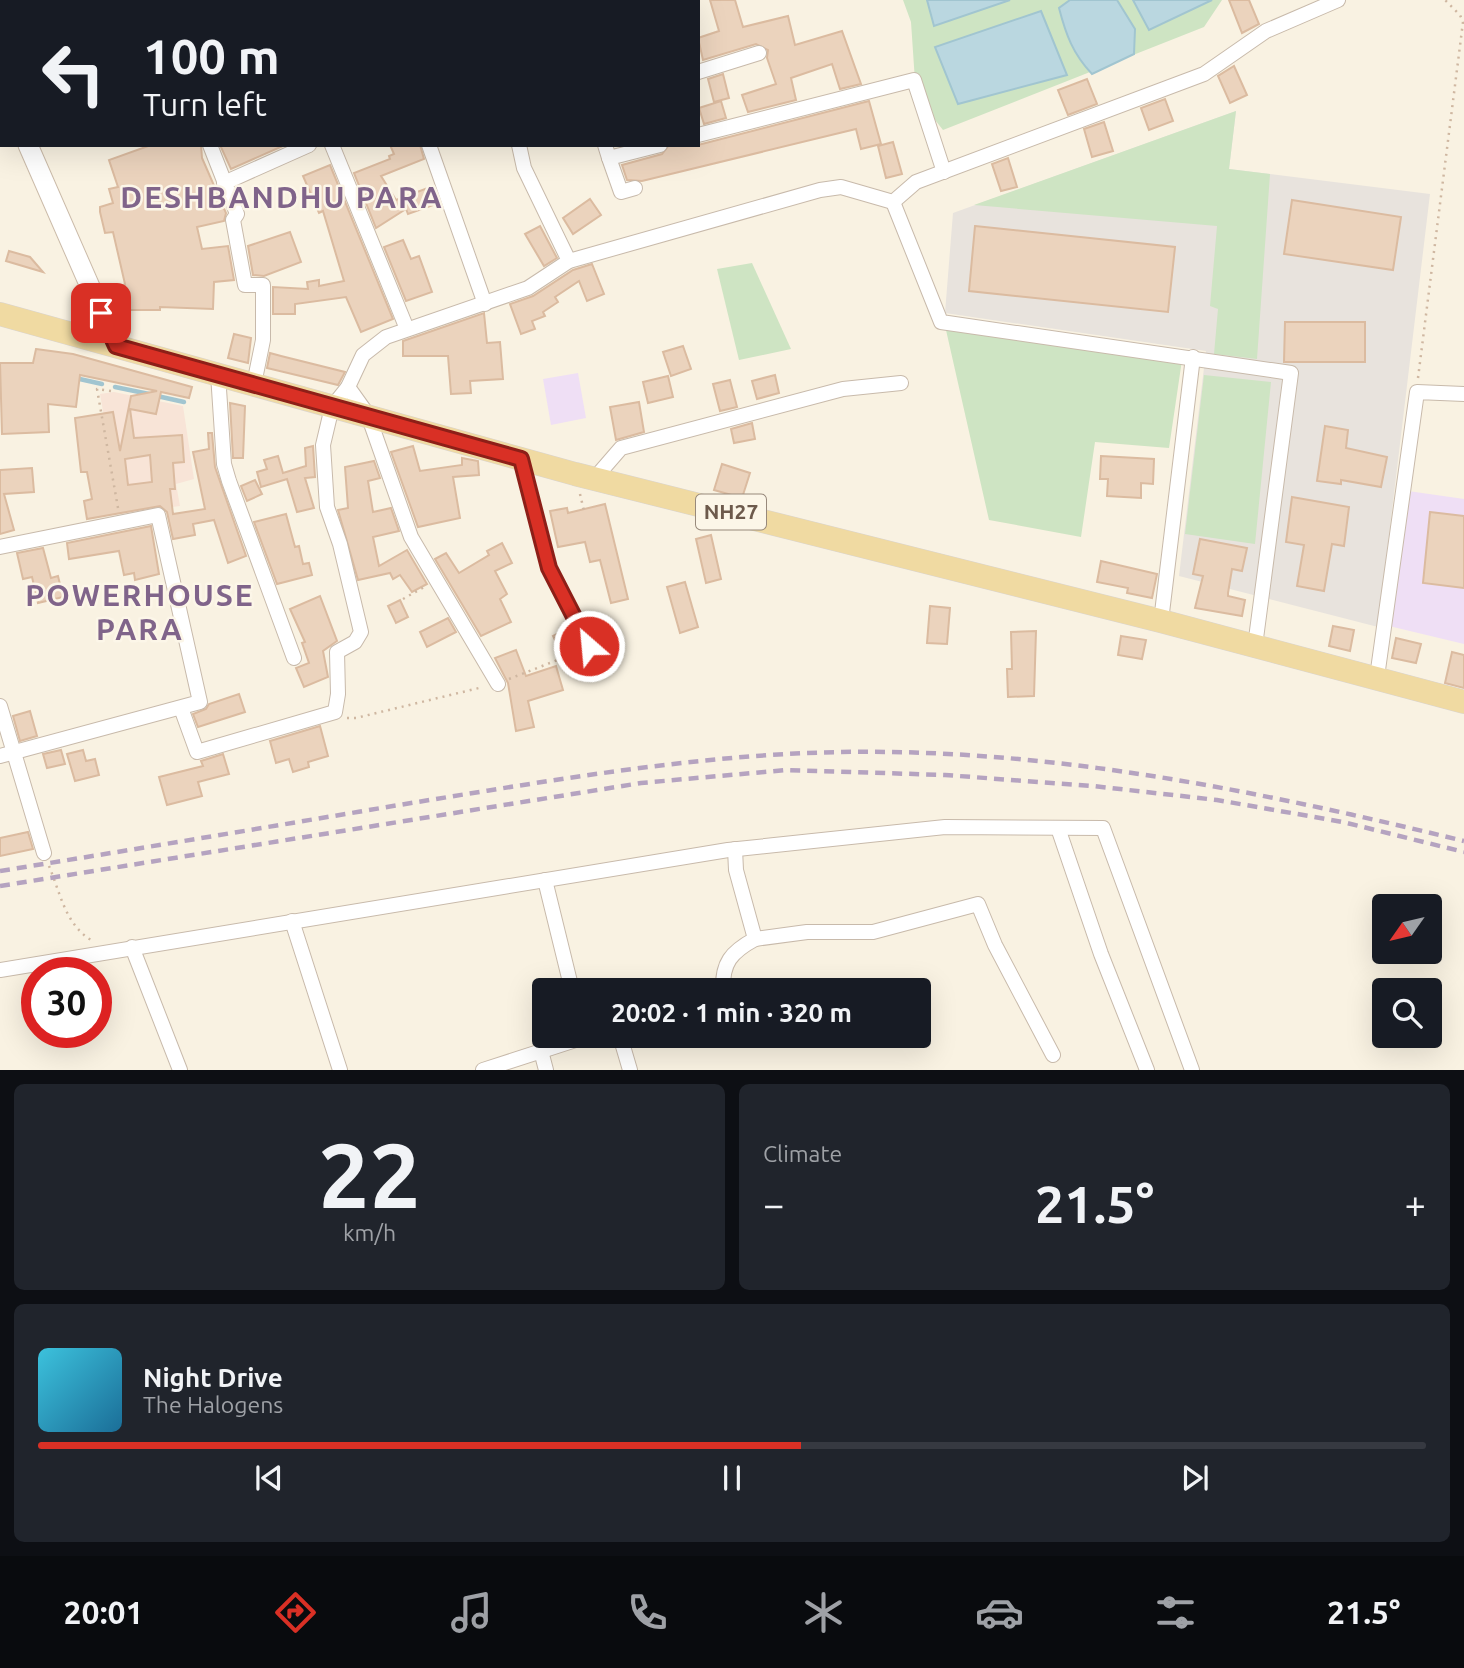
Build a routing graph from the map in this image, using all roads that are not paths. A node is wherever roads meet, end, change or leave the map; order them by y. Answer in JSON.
{"nodes":[{"id":1,"x":1338,"y":0,"type":"edge"},
{"id":2,"x":759,"y":53,"type":"dead end"},
{"id":3,"x":700,"y":71,"type":"edge"},
{"id":4,"x":700,"y":134,"type":"edge"},
{"id":5,"x":29,"y":147,"type":"edge"},
{"id":6,"x":211,"y":147,"type":"edge"},
{"id":7,"x":305,"y":147,"type":"edge"},
{"id":8,"x":333,"y":147,"type":"edge"},
{"id":9,"x":430,"y":147,"type":"edge"},
{"id":10,"x":519,"y":147,"type":"edge"},
{"id":11,"x":645,"y":147,"type":"edge"},
{"id":12,"x":607,"y":152,"type":"edge"},
{"id":13,"x":944,"y":172,"type":"junction"},
{"id":14,"x":224,"y":183,"type":"junction"},
{"id":15,"x":635,"y":188,"type":"dead end"},
{"id":16,"x":893,"y":202,"type":"junction"},
{"id":17,"x":569,"y":261,"type":"junction"},
{"id":18,"x":485,"y":304,"type":"junction"},
{"id":19,"x":0,"y":314,"type":"edge"},
{"id":20,"x":407,"y":330,"type":"junction"},
{"id":21,"x":116,"y":346,"type":"junction"},
{"id":22,"x":1193,"y":357,"type":"junction"},
{"id":23,"x":218,"y":374,"type":"junction"},
{"id":24,"x":901,"y":383,"type":"dead end"},
{"id":25,"x":254,"y":384,"type":"junction"},
{"id":26,"x":348,"y":387,"type":"junction"},
{"id":27,"x":1464,"y":394,"type":"edge"},
{"id":28,"x":332,"y":407,"type":"junction"},
{"id":29,"x":368,"y":415,"type":"junction"},
{"id":30,"x":521,"y":459,"type":"junction"},
{"id":31,"x":595,"y":478,"type":"junction"},
{"id":32,"x":0,"y":547,"type":"edge"},
{"id":33,"x":1161,"y":621,"type":"junction"},
{"id":34,"x":589,"y":646,"type":"road end"},
{"id":35,"x":1255,"y":646,"type":"junction"},
{"id":36,"x":295,"y":658,"type":"dead end"},
{"id":37,"x":1377,"y":677,"type":"junction"},
{"id":38,"x":498,"y":684,"type":"road end"},
{"id":39,"x":1464,"y":702,"type":"edge"},
{"id":40,"x":0,"y":706,"type":"edge"},
{"id":41,"x":181,"y":708,"type":"junction"},
{"id":42,"x":6,"y":755,"type":"edge"},
{"id":43,"x":1058,"y":828,"type":"junction"},
{"id":44,"x":734,"y":849,"type":"junction"},
{"id":45,"x":44,"y":853,"type":"road end"},
{"id":46,"x":545,"y":880,"type":"junction"},
{"id":47,"x":292,"y":921,"type":"junction"},
{"id":48,"x":755,"y":939,"type":"junction"},
{"id":49,"x":132,"y":947,"type":"junction"},
{"id":50,"x":0,"y":970,"type":"edge"},
{"id":51,"x":569,"y":978,"type":"edge"},
{"id":52,"x":722,"y":978,"type":"edge"},
{"id":53,"x":550,"y":1048,"type":"edge"},
{"id":54,"x":624,"y":1048,"type":"edge"},
{"id":55,"x":541,"y":1051,"type":"junction"},
{"id":56,"x":1053,"y":1055,"type":"dead end"},
{"id":57,"x":180,"y":1069,"type":"edge"},
{"id":58,"x":340,"y":1069,"type":"edge"},
{"id":59,"x":483,"y":1069,"type":"edge"},
{"id":60,"x":546,"y":1069,"type":"edge"},
{"id":61,"x":630,"y":1069,"type":"edge"},
{"id":62,"x":1147,"y":1069,"type":"edge"},
{"id":63,"x":1192,"y":1069,"type":"edge"}],
"edges":[{"from":1,"to":13,"type":"street"},
{"from":2,"to":3,"type":"street"},
{"from":4,"to":13,"type":"street"},
{"from":5,"to":21,"type":"street"},
{"from":6,"to":14,"type":"street"},
{"from":7,"to":14,"type":"street"},
{"from":8,"to":20,"type":"street"},
{"from":9,"to":18,"type":"street"},
{"from":10,"to":17,"type":"street"},
{"from":11,"to":12,"type":"street"},
{"from":12,"to":15,"type":"street"},
{"from":13,"to":16,"type":"street"},
{"from":14,"to":25,"type":"street"},
{"from":16,"to":17,"type":"street"},
{"from":16,"to":22,"type":"street"},
{"from":17,"to":18,"type":"street"},
{"from":18,"to":20,"type":"street"},
{"from":19,"to":21,"type":"main road","number":"NH27"},
{"from":20,"to":26,"type":"street"},
{"from":21,"to":23,"type":"main road","number":"NH27"},
{"from":22,"to":33,"type":"street"},
{"from":22,"to":35,"type":"street"},
{"from":23,"to":25,"type":"main road","number":"NH27"},
{"from":23,"to":36,"type":"street"},
{"from":24,"to":31,"type":"street"},
{"from":25,"to":28,"type":"main road","number":"NH27"},
{"from":26,"to":28,"type":"street"},
{"from":26,"to":29,"type":"street"},
{"from":27,"to":37,"type":"street"},
{"from":28,"to":29,"type":"main road","number":"NH27"},
{"from":28,"to":41,"type":"street"},
{"from":29,"to":30,"type":"main road","number":"NH27"},
{"from":29,"to":38,"type":"street"},
{"from":30,"to":31,"type":"main road","number":"NH27"},
{"from":30,"to":34,"type":"street"},
{"from":31,"to":33,"type":"main road","number":"NH27"},
{"from":32,"to":41,"type":"street"},
{"from":33,"to":35,"type":"main road","number":"NH27"},
{"from":35,"to":37,"type":"main road","number":"NH27"},
{"from":37,"to":39,"type":"main road","number":"NH27"},
{"from":40,"to":42,"type":"street"},
{"from":41,"to":42,"type":"street"},
{"from":42,"to":45,"type":"street"},
{"from":43,"to":44,"type":"street"},
{"from":43,"to":62,"type":"street"},
{"from":43,"to":63,"type":"street"},
{"from":44,"to":46,"type":"street"},
{"from":44,"to":48,"type":"street"},
{"from":46,"to":47,"type":"street"},
{"from":46,"to":51,"type":"street"},
{"from":47,"to":49,"type":"street"},
{"from":47,"to":58,"type":"street"},
{"from":48,"to":52,"type":"street"},
{"from":48,"to":56,"type":"street"},
{"from":49,"to":50,"type":"street"},
{"from":49,"to":57,"type":"street"},
{"from":53,"to":55,"type":"street"},
{"from":54,"to":61,"type":"street"},
{"from":55,"to":59,"type":"street"},
{"from":55,"to":60,"type":"street"}]}
